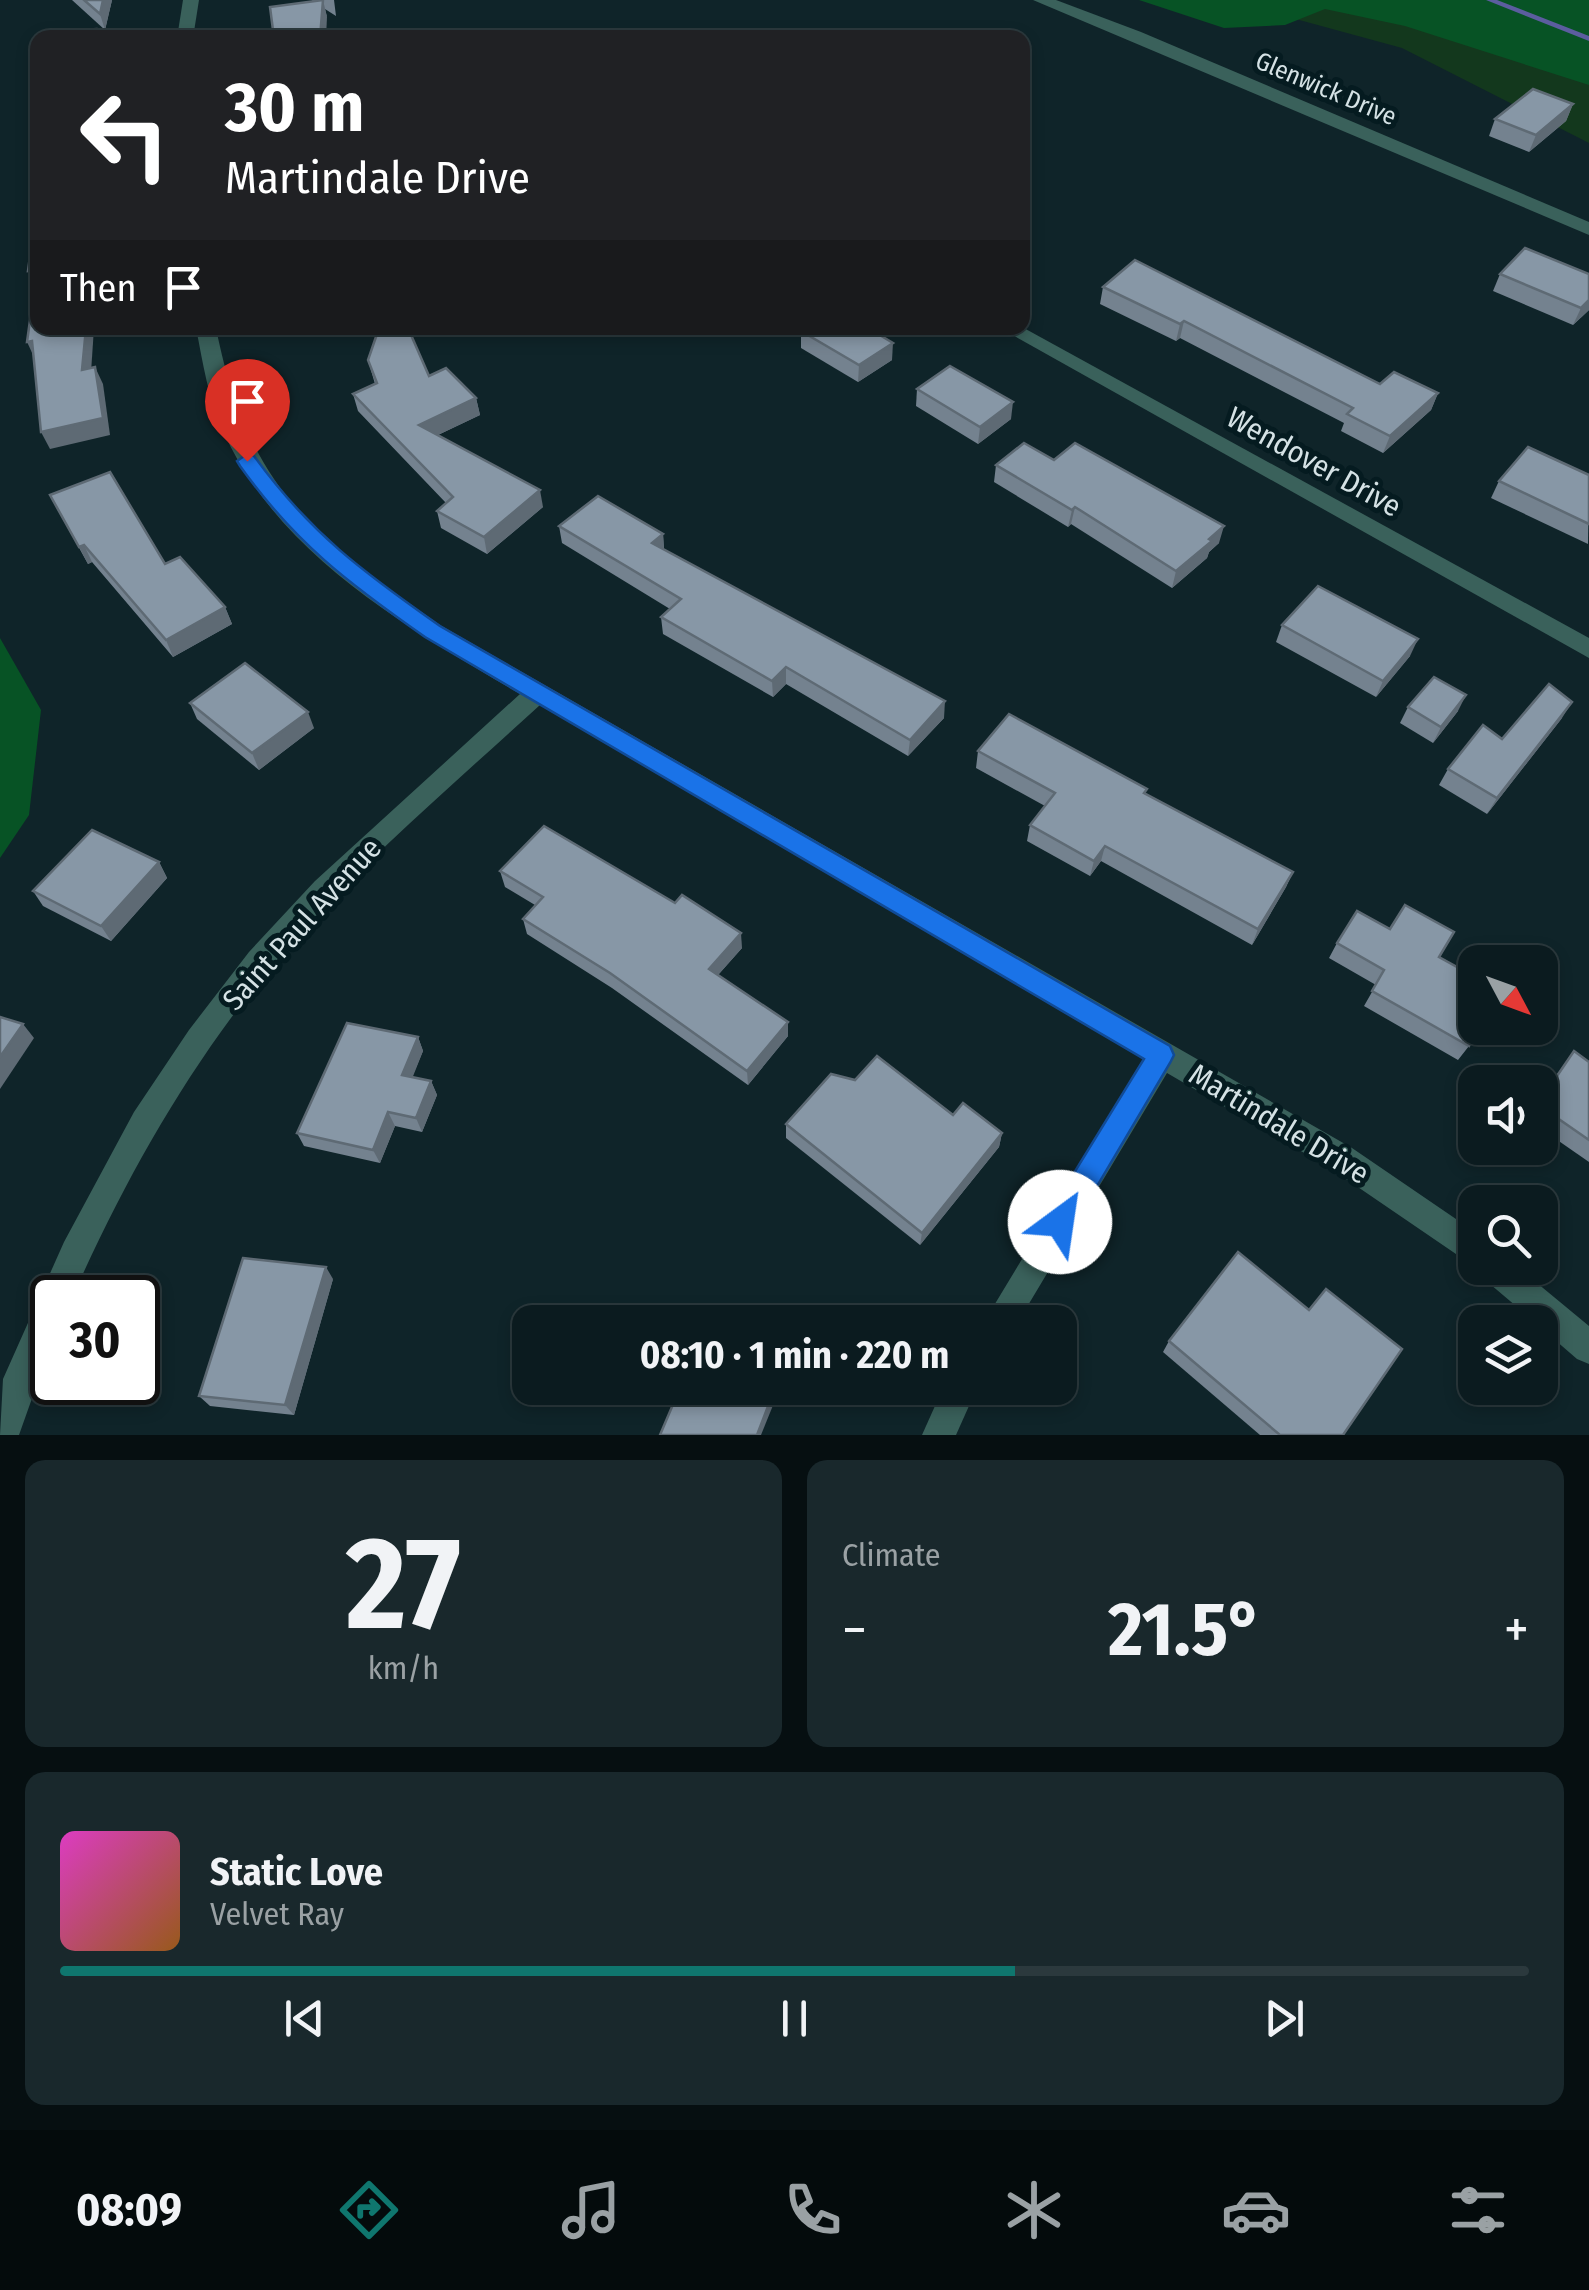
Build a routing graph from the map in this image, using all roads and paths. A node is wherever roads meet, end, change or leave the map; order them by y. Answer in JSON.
{"nodes":[{"id":1,"x":191,"y":0,"type":"edge"},
{"id":2,"x":1041,"y":0,"type":"edge"},
{"id":3,"x":186,"y":30,"type":"edge"},
{"id":4,"x":1589,"y":229,"type":"edge"},
{"id":5,"x":207,"y":335,"type":"edge"},
{"id":6,"x":1023,"y":335,"type":"edge"},
{"id":7,"x":1589,"y":650,"type":"edge"},
{"id":8,"x":538,"y":692,"type":"junction"},
{"id":9,"x":1161,"y":1055,"type":"junction"},
{"id":10,"x":1458,"y":1239,"type":"edge"},
{"id":11,"x":67,"y":1275,"type":"edge"},
{"id":12,"x":1515,"y":1285,"type":"edge"},
{"id":13,"x":1010,"y":1305,"type":"edge"},
{"id":14,"x":1589,"y":1348,"type":"edge"},
{"id":15,"x":30,"y":1363,"type":"edge"},
{"id":16,"x":952,"y":1405,"type":"edge"},
{"id":17,"x":2,"y":1435,"type":"edge"},
{"id":18,"x":939,"y":1435,"type":"edge"}],
"edges":[{"from":1,"to":3,"type":"street"},
{"from":2,"to":4,"type":"street","name":"Glenwick Drive"},
{"from":5,"to":8,"type":"street","name":"Martindale Drive"},
{"from":6,"to":7,"type":"street","name":"Wendover Drive"},
{"from":8,"to":9,"type":"street","name":"Martindale Drive"},
{"from":8,"to":11,"type":"street","name":"Saint Paul Avenue"},
{"from":9,"to":10,"type":"street","name":"Martindale Drive"},
{"from":9,"to":13,"type":"street"},
{"from":12,"to":14,"type":"street"},
{"from":15,"to":17,"type":"street","name":"Saint Paul Avenue"},
{"from":16,"to":18,"type":"street"}]}
